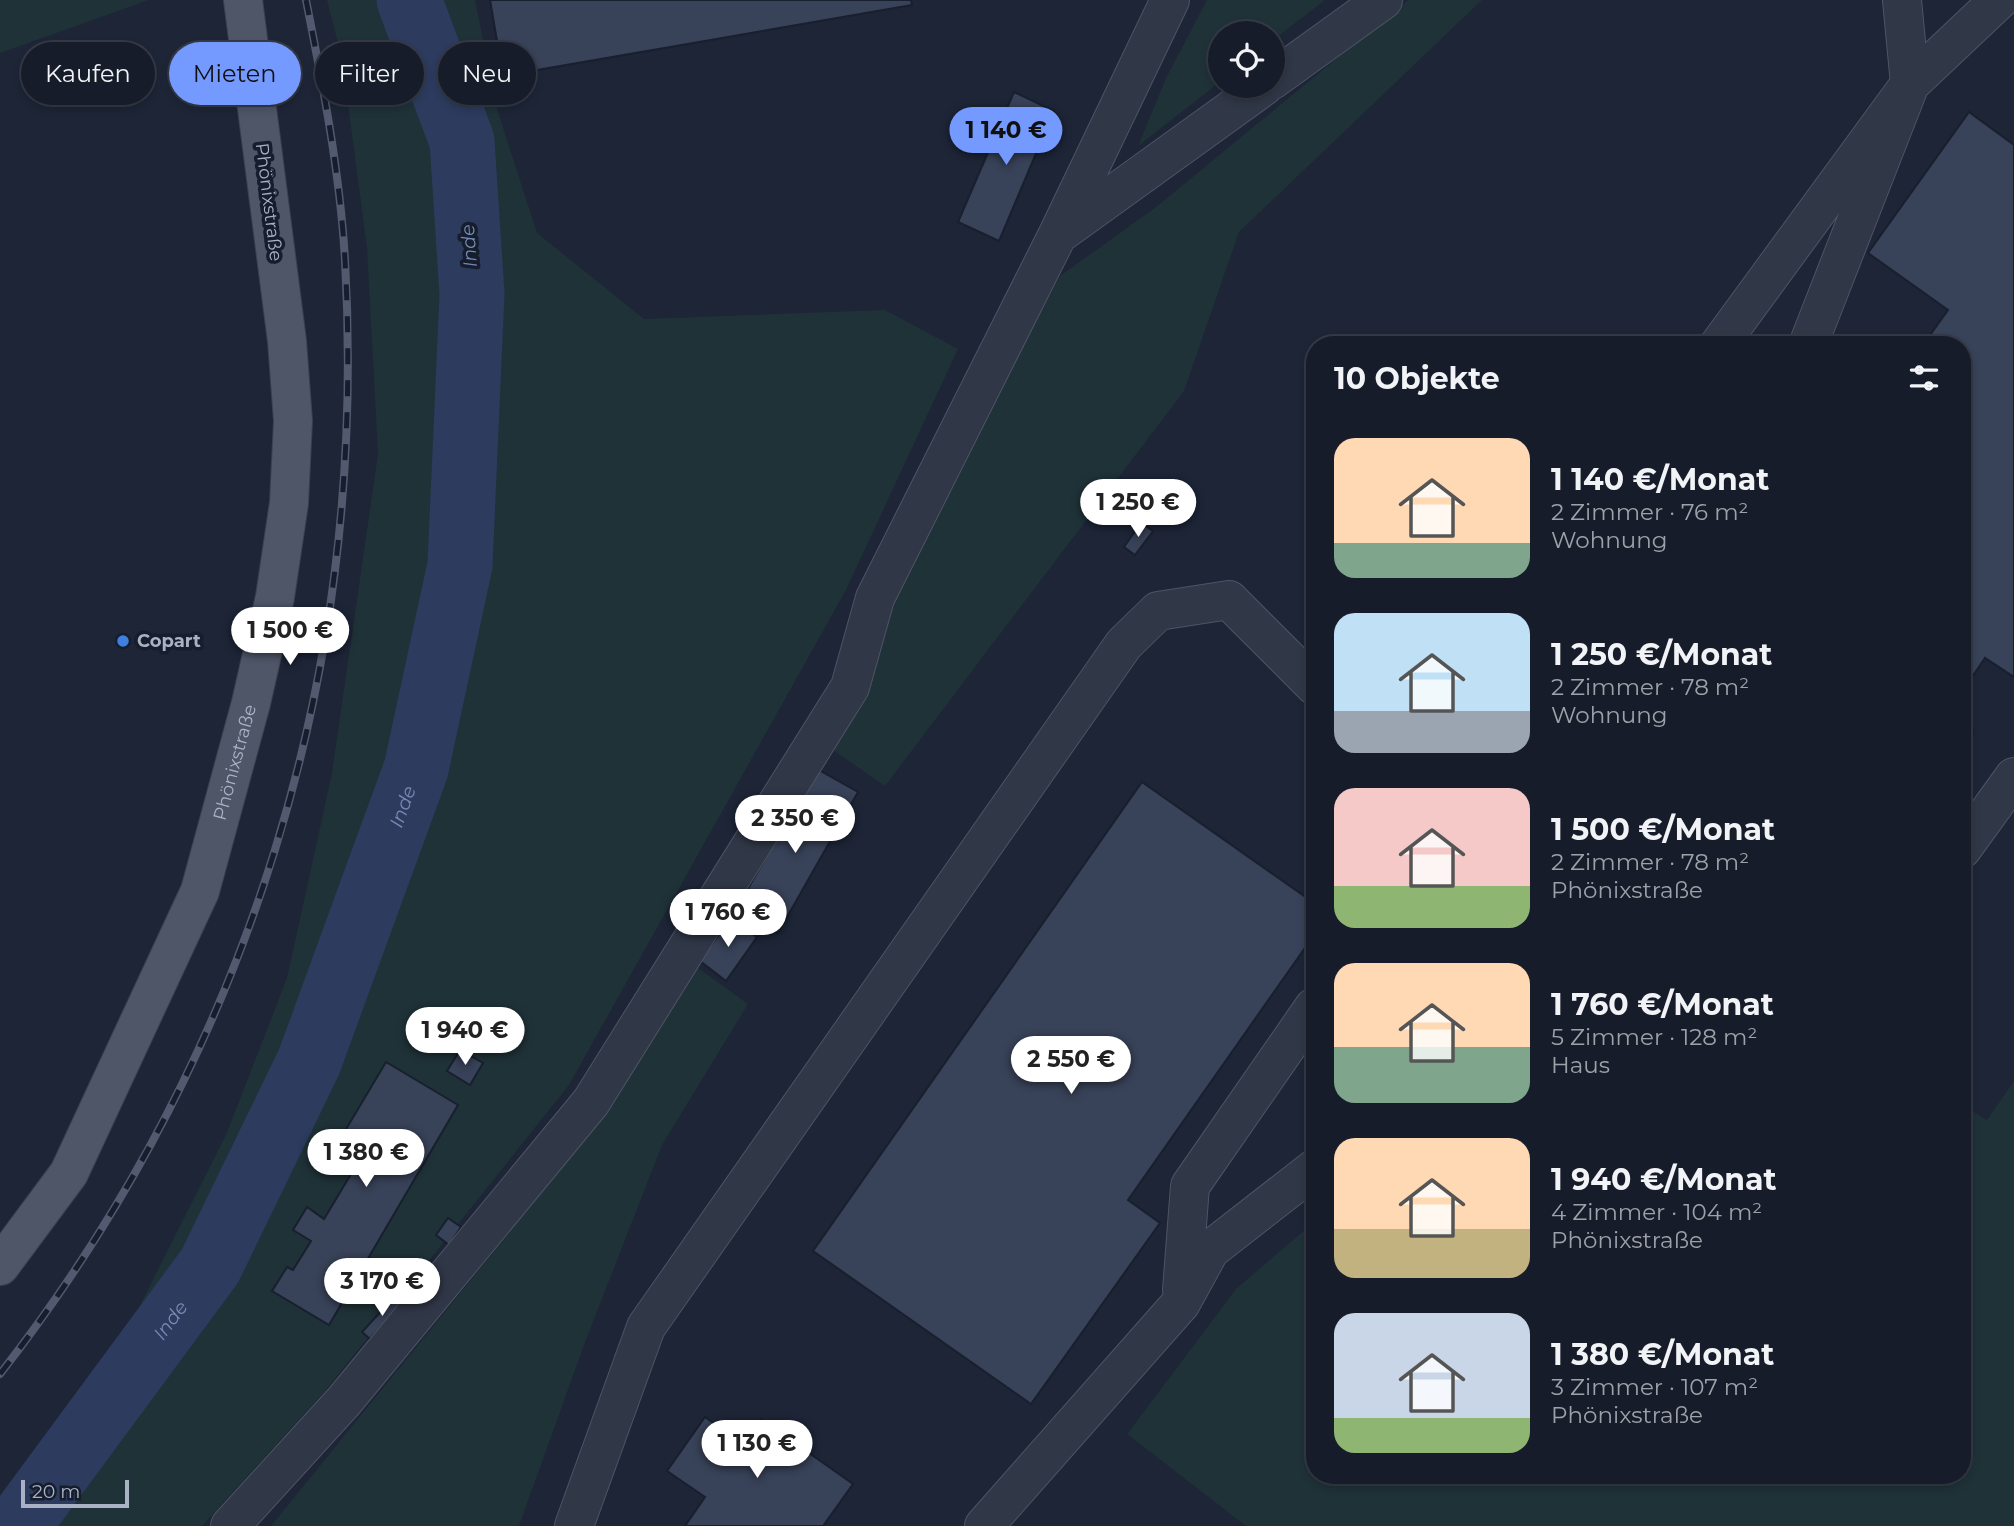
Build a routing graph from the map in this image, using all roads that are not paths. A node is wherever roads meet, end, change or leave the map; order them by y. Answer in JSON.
{"nodes":[{"id":1,"x":243,"y":0,"type":"edge"},
{"id":2,"x":1170,"y":0,"type":"edge"},
{"id":3,"x":1383,"y":0,"type":"edge"},
{"id":4,"x":1902,"y":0,"type":"edge"},
{"id":5,"x":1999,"y":0,"type":"edge"},
{"id":6,"x":1285,"y":71,"type":"edge"},
{"id":7,"x":1910,"y":84,"type":"junction"},
{"id":8,"x":1247,"y":98,"type":"edge"},
{"id":9,"x":1058,"y":234,"type":"junction"},
{"id":10,"x":1726,"y":336,"type":"edge"},
{"id":11,"x":1812,"y":336,"type":"edge"},
{"id":12,"x":1306,"y":677,"type":"edge"},
{"id":13,"x":2014,"y":777,"type":"edge"},
{"id":14,"x":1971,"y":837,"type":"edge"},
{"id":15,"x":1306,"y":1019,"type":"edge"},
{"id":16,"x":1306,"y":1175,"type":"edge"},
{"id":17,"x":0,"y":1266,"type":"edge"},
{"id":18,"x":1181,"y":1303,"type":"junction"},
{"id":19,"x":230,"y":1526,"type":"edge"},
{"id":20,"x":574,"y":1526,"type":"edge"},
{"id":21,"x":984,"y":1526,"type":"edge"}],
"edges":[{"from":1,"to":17,"type":"main road","name":"Phönixstraße"},
{"from":2,"to":9,"type":"lane"},
{"from":3,"to":6,"type":"lane"},
{"from":4,"to":7,"type":"lane"},
{"from":5,"to":7,"type":"lane"},
{"from":7,"to":10,"type":"lane"},
{"from":7,"to":11,"type":"lane"},
{"from":8,"to":9,"type":"lane"},
{"from":9,"to":19,"type":"lane"},
{"from":12,"to":20,"type":"lane"},
{"from":13,"to":14,"type":"lane"},
{"from":15,"to":18,"type":"lane"},
{"from":16,"to":18,"type":"lane"},
{"from":18,"to":21,"type":"lane"}]}
